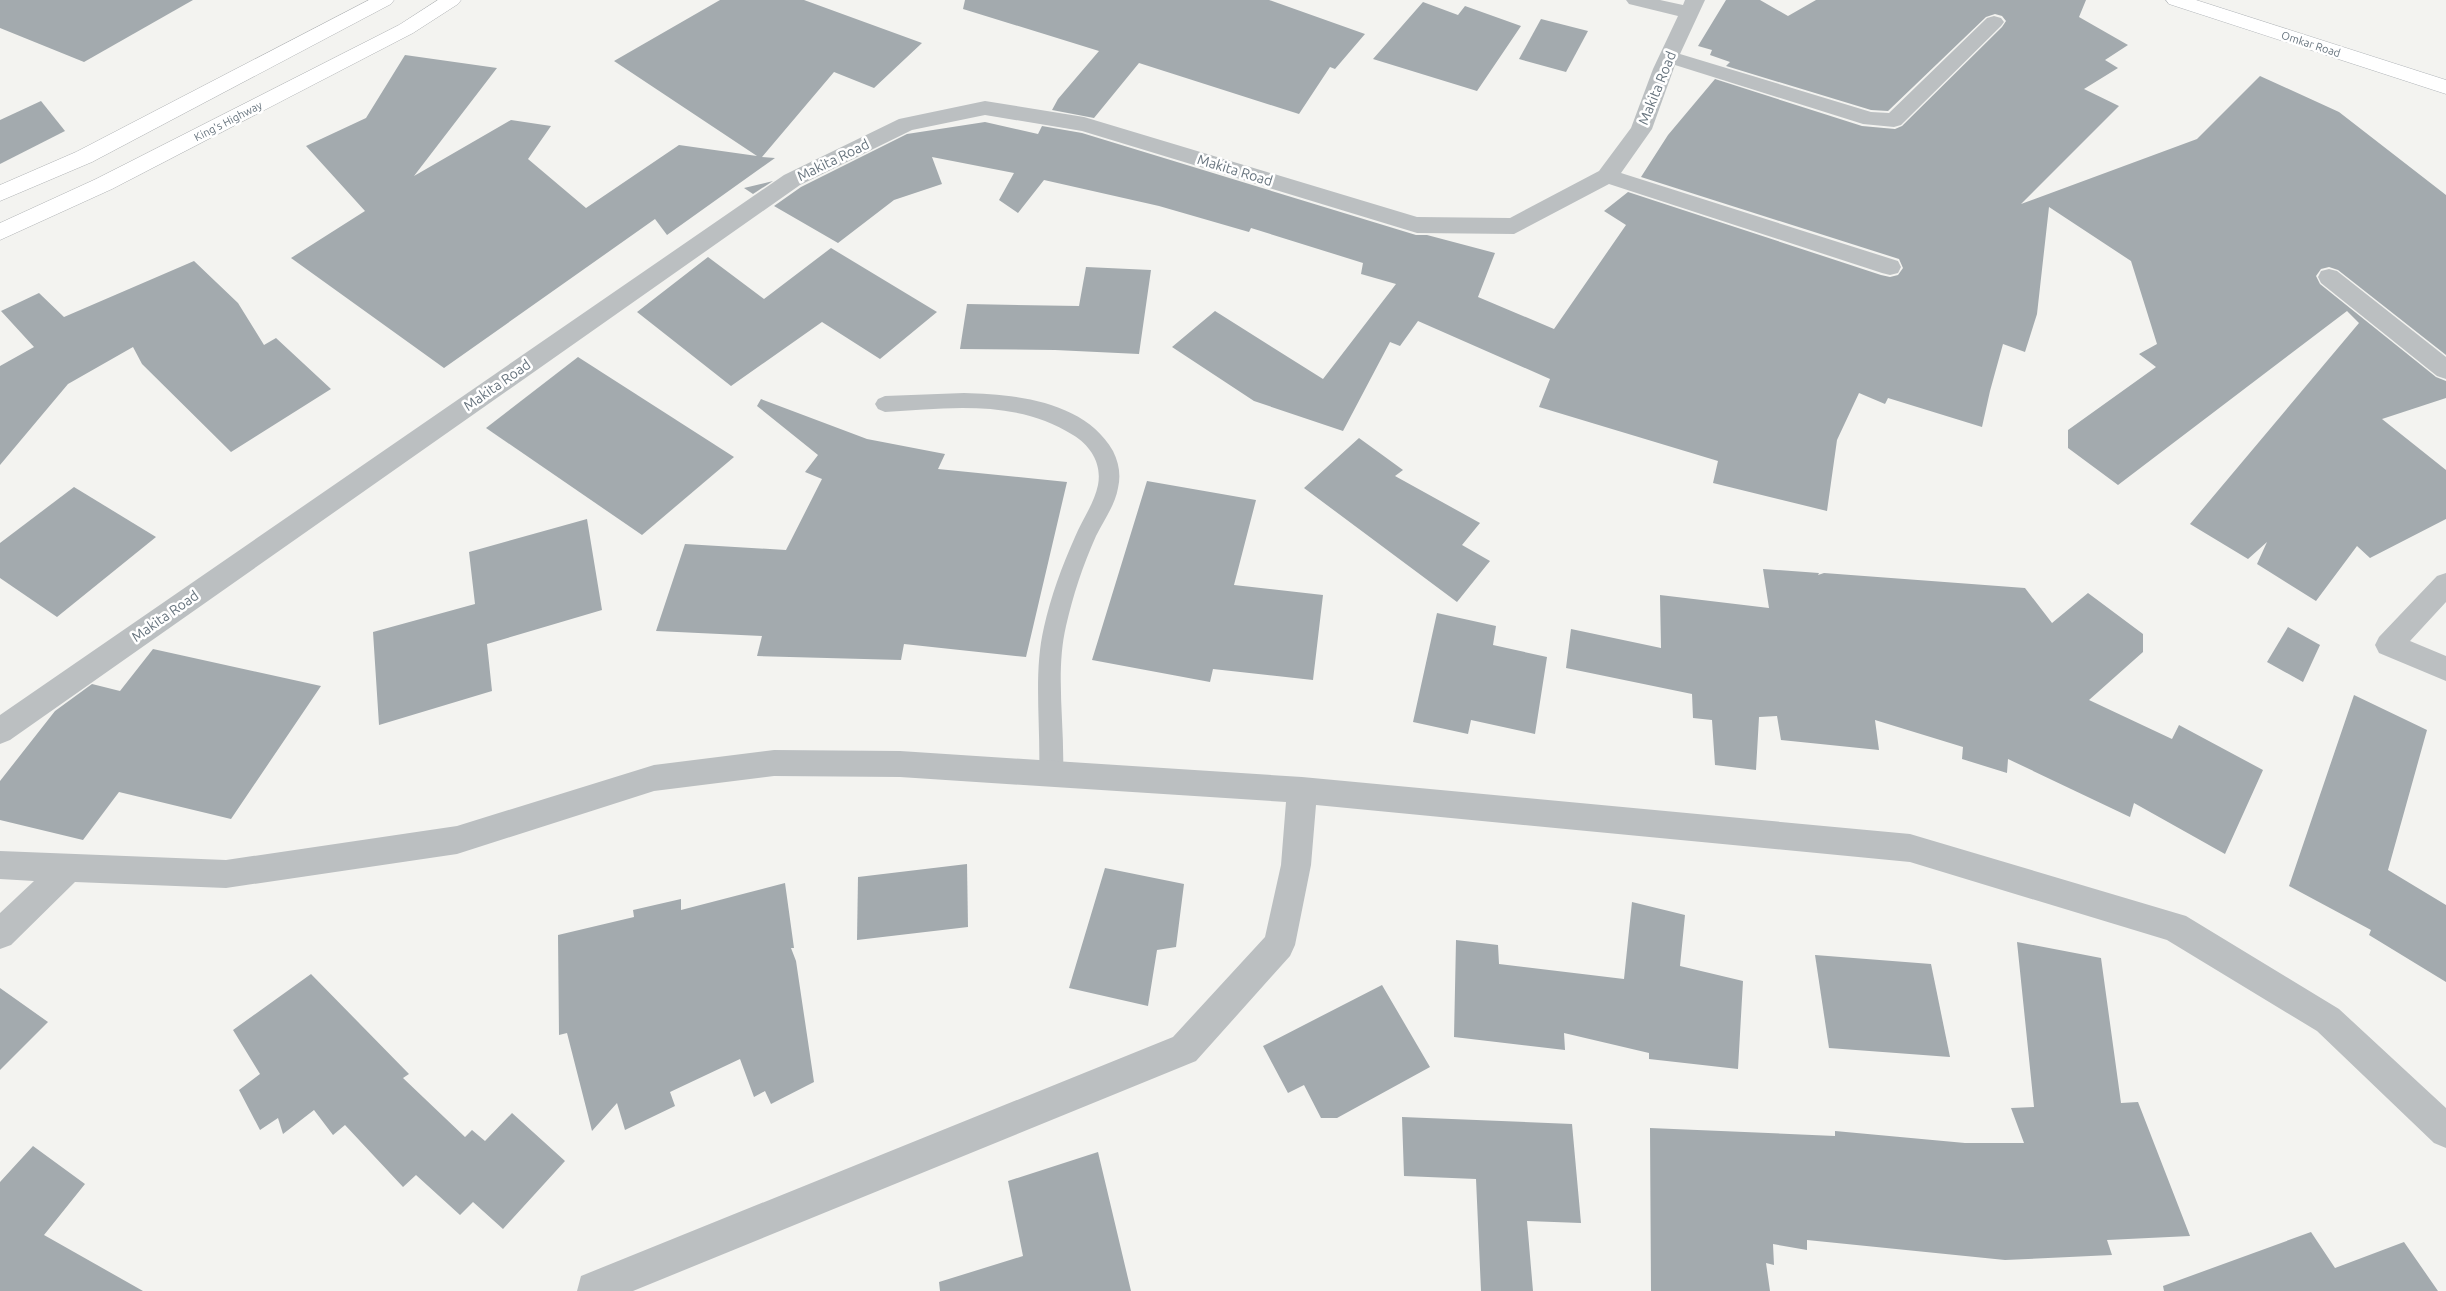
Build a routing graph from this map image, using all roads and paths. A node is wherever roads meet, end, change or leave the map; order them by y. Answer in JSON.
{"nodes":[{"id":1,"x":384,"y":0,"type":"edge"},
{"id":2,"x":451,"y":0,"type":"edge"},
{"id":3,"x":1636,"y":0,"type":"edge"},
{"id":4,"x":2176,"y":0,"type":"edge"},
{"id":5,"x":1692,"y":7,"type":"edge"},
{"id":6,"x":1994,"y":22,"type":"dead end"},
{"id":7,"x":1669,"y":57,"type":"junction"},
{"id":8,"x":2446,"y":87,"type":"edge"},
{"id":9,"x":1607,"y":176,"type":"junction"},
{"id":10,"x":0,"y":194,"type":"edge"},
{"id":11,"x":0,"y":232,"type":"edge"},
{"id":12,"x":1890,"y":267,"type":"dead end"},
{"id":13,"x":2329,"y":277,"type":"dead end"},
{"id":14,"x":2446,"y":370,"type":"edge"},
{"id":15,"x":886,"y":404,"type":"dead end"},
{"id":16,"x":2446,"y":584,"type":"edge"},
{"id":17,"x":2446,"y":669,"type":"edge"},
{"id":18,"x":0,"y":731,"type":"edge"},
{"id":19,"x":1050,"y":774,"type":"junction"},
{"id":20,"x":1302,"y":790,"type":"junction"},
{"id":21,"x":0,"y":865,"type":"edge"},
{"id":22,"x":69,"y":868,"type":"junction"},
{"id":23,"x":0,"y":934,"type":"edge"},
{"id":24,"x":2446,"y":1131,"type":"edge"},
{"id":25,"x":594,"y":1289,"type":"dead end"}],
"edges":[{"from":1,"to":10,"type":"main road"},
{"from":2,"to":11,"type":"main road","name":"King's Highway"},
{"from":3,"to":5,"type":"street"},
{"from":4,"to":8,"type":"main road","name":"Omkar Road"},
{"from":5,"to":7,"type":"street","name":"Makita Road"},
{"from":6,"to":7,"type":"street"},
{"from":7,"to":9,"type":"street","name":"Makita Road"},
{"from":9,"to":12,"type":"street"},
{"from":9,"to":18,"type":"street","name":"Makita Road"},
{"from":13,"to":14,"type":"street"},
{"from":15,"to":19,"type":"lane"},
{"from":16,"to":17,"type":"street"},
{"from":19,"to":20,"type":"street"},
{"from":19,"to":22,"type":"street"},
{"from":20,"to":24,"type":"street"},
{"from":20,"to":25,"type":"street"},
{"from":21,"to":22,"type":"street"},
{"from":22,"to":23,"type":"street"}]}
